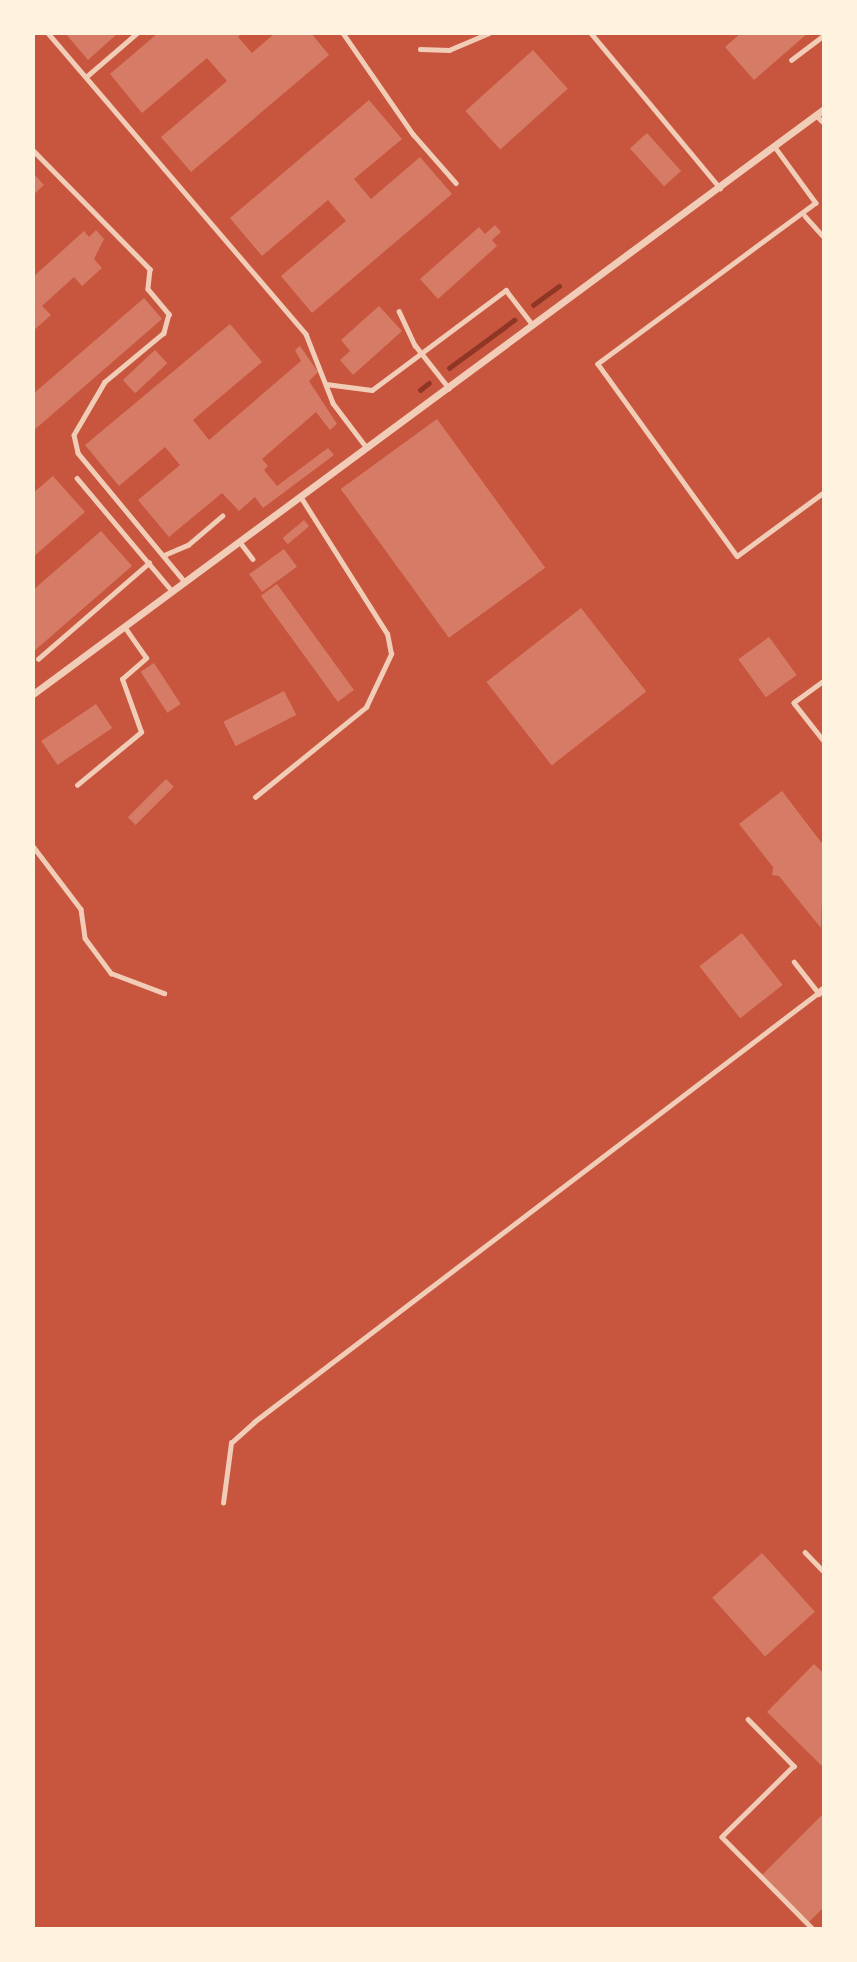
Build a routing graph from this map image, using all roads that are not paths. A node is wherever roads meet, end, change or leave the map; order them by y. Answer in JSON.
{"nodes":[{"id":1,"x":48,"y":33,"type":"edge"},
{"id":2,"x":137,"y":33,"type":"edge"},
{"id":3,"x":344,"y":33,"type":"edge"},
{"id":4,"x":489,"y":33,"type":"edge"},
{"id":5,"x":591,"y":33,"type":"edge"},
{"id":6,"x":824,"y":35,"type":"edge"},
{"id":7,"x":420,"y":49,"type":"dead end"},
{"id":8,"x":791,"y":60,"type":"dead end"},
{"id":9,"x":86,"y":77,"type":"junction"},
{"id":10,"x":824,"y":109,"type":"edge"},
{"id":11,"x":820,"y":116,"type":"edge"},
{"id":12,"x":824,"y":123,"type":"edge"},
{"id":13,"x":775,"y":147,"type":"junction"},
{"id":14,"x":33,"y":150,"type":"edge"},
{"id":15,"x":456,"y":183,"type":"dead end"},
{"id":16,"x":720,"y":188,"type":"junction"},
{"id":17,"x":804,"y":216,"type":"junction"},
{"id":18,"x":824,"y":237,"type":"edge"},
{"id":19,"x":399,"y":311,"type":"dead end"},
{"id":20,"x":533,"y":325,"type":"junction"},
{"id":21,"x":422,"y":353,"type":"junction"},
{"id":22,"x":326,"y":384,"type":"junction"},
{"id":23,"x":449,"y":388,"type":"junction"},
{"id":24,"x":368,"y":450,"type":"junction"},
{"id":25,"x":77,"y":478,"type":"dead end"},
{"id":26,"x":824,"y":492,"type":"edge"},
{"id":27,"x":301,"y":498,"type":"junction"},
{"id":28,"x":222,"y":516,"type":"dead end"},
{"id":29,"x":240,"y":542,"type":"junction"},
{"id":30,"x":164,"y":555,"type":"junction"},
{"id":31,"x":253,"y":559,"type":"dead end"},
{"id":32,"x":149,"y":563,"type":"junction"},
{"id":33,"x":185,"y":582,"type":"junction"},
{"id":34,"x":172,"y":591,"type":"junction"},
{"id":35,"x":124,"y":626,"type":"junction"},
{"id":36,"x":38,"y":659,"type":"dead end"},
{"id":37,"x":824,"y":681,"type":"edge"},
{"id":38,"x":33,"y":694,"type":"edge"},
{"id":39,"x":824,"y":741,"type":"edge"},
{"id":40,"x":77,"y":785,"type":"dead end"},
{"id":41,"x":256,"y":797,"type":"dead end"},
{"id":42,"x":33,"y":846,"type":"edge"},
{"id":43,"x":794,"y":962,"type":"dead end"},
{"id":44,"x":821,"y":990,"type":"edge"},
{"id":45,"x":164,"y":993,"type":"dead end"},
{"id":46,"x":223,"y":1503,"type":"dead end"},
{"id":47,"x":805,"y":1552,"type":"dead end"},
{"id":48,"x":824,"y":1572,"type":"edge"},
{"id":49,"x":748,"y":1719,"type":"dead end"},
{"id":50,"x":813,"y":1929,"type":"edge"}],
"edges":[{"from":1,"to":9,"type":"lane"},
{"from":2,"to":9,"type":"lane"},
{"from":3,"to":15,"type":"lane"},
{"from":4,"to":7,"type":"lane"},
{"from":5,"to":16,"type":"lane"},
{"from":6,"to":8,"type":"lane"},
{"from":9,"to":22,"type":"lane"},
{"from":10,"to":11,"type":"street"},
{"from":11,"to":12,"type":"lane"},
{"from":11,"to":13,"type":"street"},
{"from":13,"to":16,"type":"street"},
{"from":13,"to":17,"type":"lane"},
{"from":14,"to":30,"type":"lane"},
{"from":16,"to":20,"type":"street"},
{"from":17,"to":18,"type":"lane"},
{"from":17,"to":26,"type":"lane"},
{"from":19,"to":21,"type":"lane"},
{"from":20,"to":21,"type":"lane"},
{"from":20,"to":23,"type":"street"},
{"from":21,"to":22,"type":"lane"},
{"from":21,"to":23,"type":"lane"},
{"from":22,"to":24,"type":"lane"},
{"from":23,"to":24,"type":"street"},
{"from":24,"to":27,"type":"street"},
{"from":25,"to":32,"type":"lane"},
{"from":27,"to":29,"type":"street"},
{"from":27,"to":41,"type":"lane"},
{"from":28,"to":30,"type":"lane"},
{"from":29,"to":31,"type":"lane"},
{"from":29,"to":33,"type":"street"},
{"from":30,"to":33,"type":"lane"},
{"from":32,"to":34,"type":"lane"},
{"from":32,"to":36,"type":"lane"},
{"from":33,"to":34,"type":"street"},
{"from":34,"to":35,"type":"street"},
{"from":35,"to":38,"type":"street"},
{"from":35,"to":40,"type":"lane"},
{"from":37,"to":39,"type":"lane"},
{"from":42,"to":45,"type":"lane"},
{"from":43,"to":44,"type":"lane"},
{"from":44,"to":46,"type":"lane"},
{"from":47,"to":48,"type":"lane"},
{"from":49,"to":50,"type":"lane"}]}
